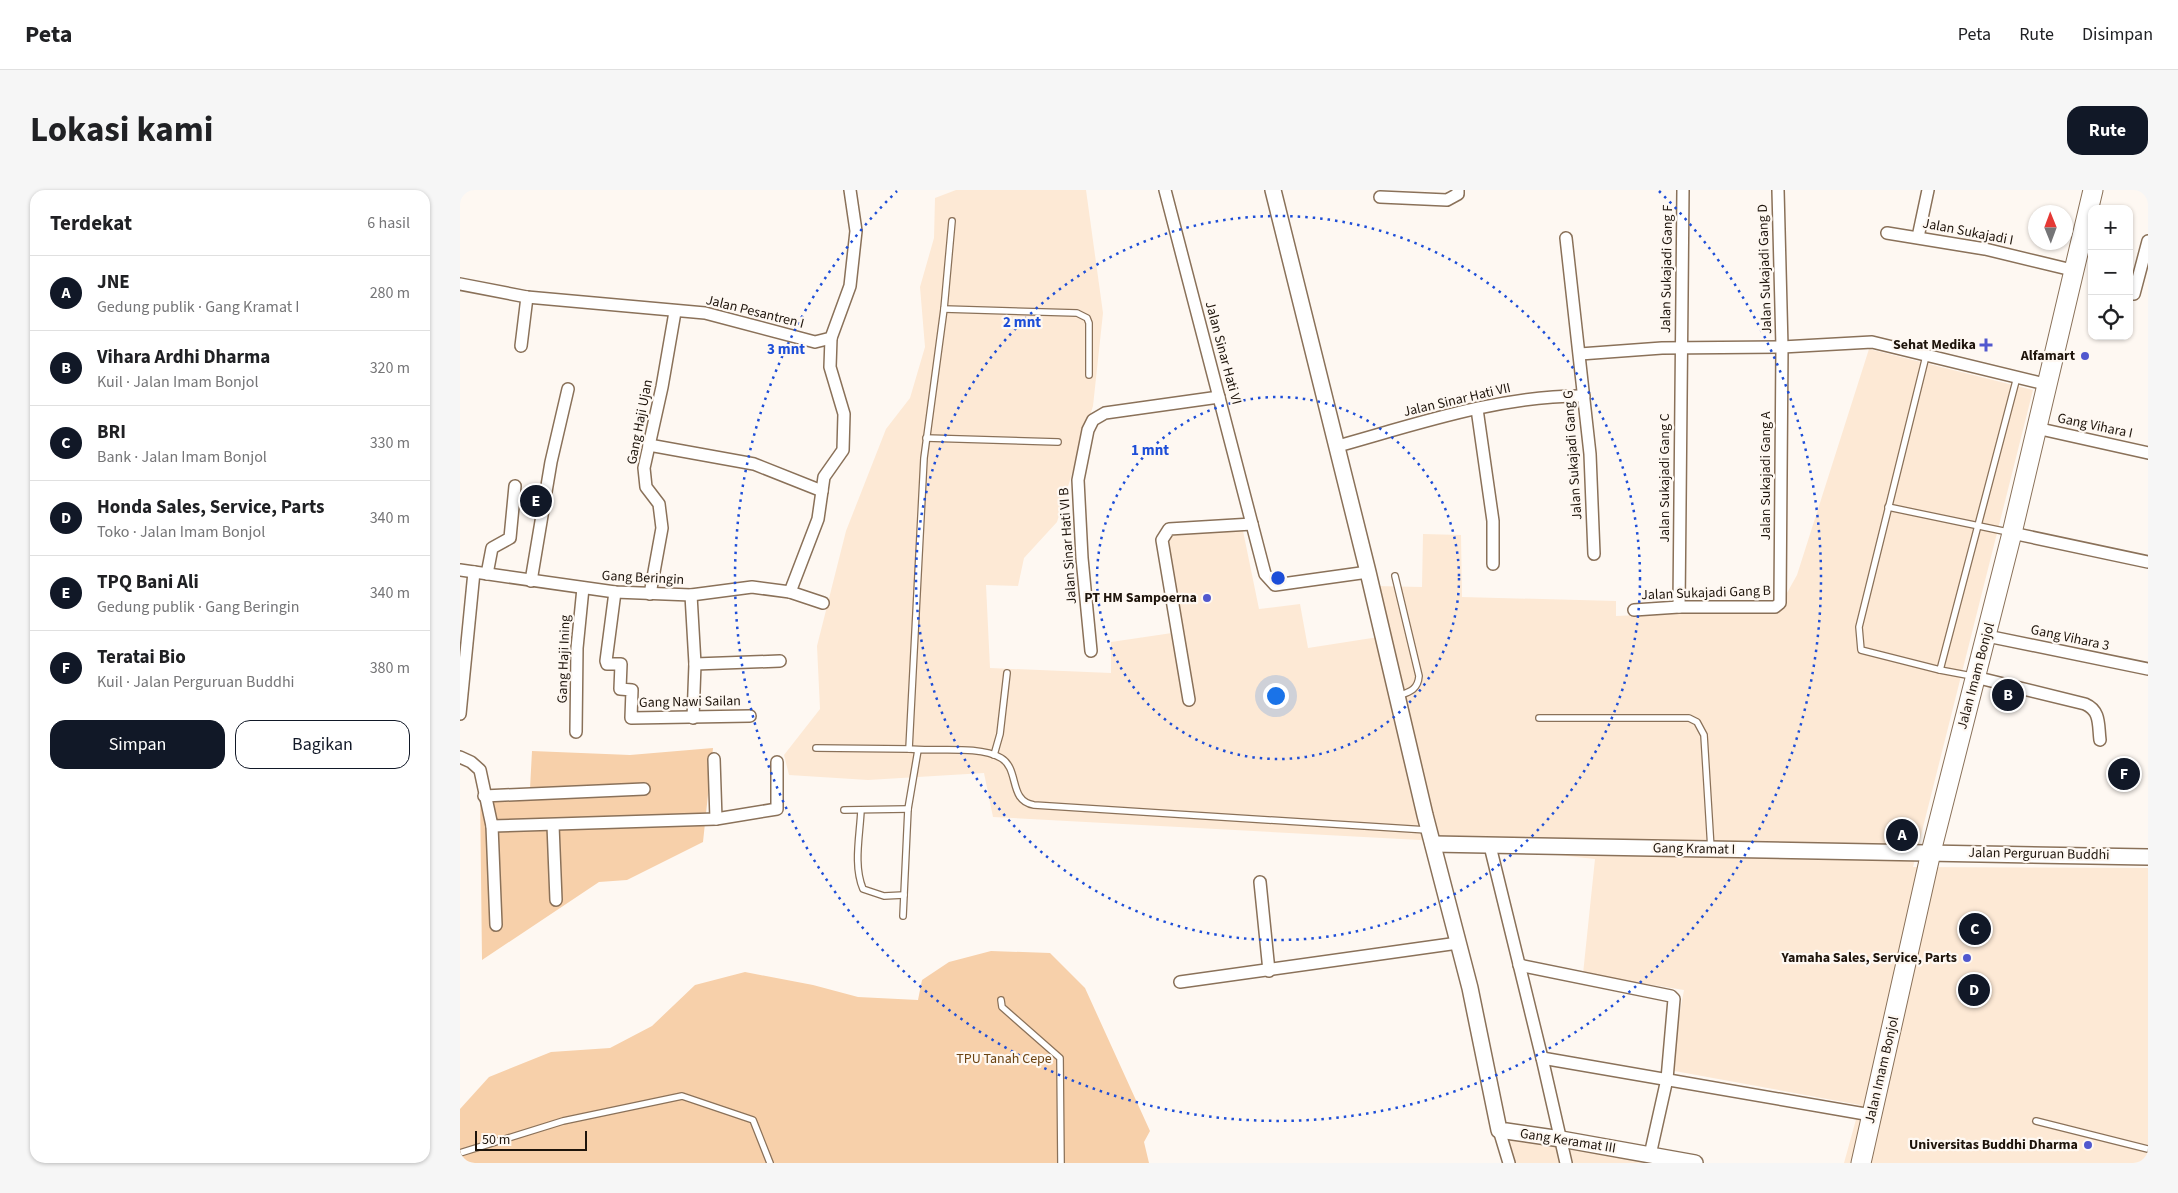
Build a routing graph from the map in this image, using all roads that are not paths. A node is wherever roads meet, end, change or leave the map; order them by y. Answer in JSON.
{"nodes":[{"id":1,"x":850,"y":190,"type":"edge"},
{"id":2,"x":1165,"y":190,"type":"edge"},
{"id":3,"x":1273,"y":190,"type":"edge"},
{"id":4,"x":1458,"y":190,"type":"edge"},
{"id":5,"x":1683,"y":190,"type":"edge"},
{"id":6,"x":1778,"y":190,"type":"edge"},
{"id":7,"x":1928,"y":190,"type":"edge"},
{"id":8,"x":2093,"y":190,"type":"edge"},
{"id":9,"x":1380,"y":197,"type":"dead end"},
{"id":10,"x":952,"y":221,"type":"dead end"},
{"id":11,"x":1887,"y":232,"type":"dead end"},
{"id":12,"x":1918,"y":237,"type":"junction"},
{"id":13,"x":1566,"y":238,"type":"dead end"},
{"id":14,"x":2148,"y":241,"type":"edge"},
{"id":15,"x":2072,"y":270,"type":"junction"},
{"id":16,"x":460,"y":284,"type":"edge"},
{"id":17,"x":2134,"y":294,"type":"dead end"},
{"id":18,"x":528,"y":297,"type":"junction"},
{"id":19,"x":944,"y":308,"type":"junction"},
{"id":20,"x":675,"y":312,"type":"junction"},
{"id":21,"x":830,"y":338,"type":"junction"},
{"id":22,"x":521,"y":346,"type":"dead end"},
{"id":23,"x":1782,"y":347,"type":"junction"},
{"id":24,"x":1681,"y":349,"type":"junction"},
{"id":25,"x":1580,"y":354,"type":"junction"},
{"id":26,"x":1926,"y":356,"type":"junction"},
{"id":27,"x":1089,"y":376,"type":"dead end"},
{"id":28,"x":2017,"y":377,"type":"junction"},
{"id":29,"x":2046,"y":384,"type":"junction"},
{"id":30,"x":568,"y":389,"type":"dead end"},
{"id":31,"x":1584,"y":396,"type":"junction"},
{"id":32,"x":1220,"y":397,"type":"junction"},
{"id":33,"x":1477,"y":409,"type":"junction"},
{"id":34,"x":2036,"y":428,"type":"junction"},
{"id":35,"x":926,"y":438,"type":"junction"},
{"id":36,"x":1058,"y":442,"type":"dead end"},
{"id":37,"x":649,"y":445,"type":"junction"},
{"id":38,"x":1338,"y":446,"type":"junction"},
{"id":39,"x":2148,"y":453,"type":"edge"},
{"id":40,"x":515,"y":486,"type":"dead end"},
{"id":41,"x":822,"y":491,"type":"junction"},
{"id":42,"x":1888,"y":507,"type":"junction"},
{"id":43,"x":1252,"y":524,"type":"junction"},
{"id":44,"x":1978,"y":525,"type":"junction"},
{"id":45,"x":2012,"y":533,"type":"junction"},
{"id":46,"x":1594,"y":554,"type":"dead end"},
{"id":47,"x":2148,"y":562,"type":"edge"},
{"id":48,"x":1493,"y":564,"type":"dead end"},
{"id":49,"x":460,"y":570,"type":"edge"},
{"id":50,"x":474,"y":572,"type":"junction"},
{"id":51,"x":1368,"y":572,"type":"junction"},
{"id":52,"x":487,"y":574,"type":"junction"},
{"id":53,"x":1395,"y":576,"type":"dead end"},
{"id":54,"x":531,"y":580,"type":"junction"},
{"id":55,"x":583,"y":588,"type":"junction"},
{"id":56,"x":615,"y":592,"type":"junction"},
{"id":57,"x":790,"y":592,"type":"junction"},
{"id":58,"x":650,"y":594,"type":"junction"},
{"id":59,"x":691,"y":596,"type":"junction"},
{"id":60,"x":823,"y":603,"type":"dead end"},
{"id":61,"x":1779,"y":605,"type":"joint"},
{"id":62,"x":1679,"y":607,"type":"junction"},
{"id":63,"x":1634,"y":610,"type":"dead end"},
{"id":64,"x":1987,"y":636,"type":"junction"},
{"id":65,"x":1090,"y":651,"type":"dead end"},
{"id":66,"x":780,"y":661,"type":"dead end"},
{"id":67,"x":695,"y":664,"type":"junction"},
{"id":68,"x":2148,"y":669,"type":"edge"},
{"id":69,"x":1940,"y":670,"type":"junction"},
{"id":70,"x":1007,"y":672,"type":"dead end"},
{"id":71,"x":1976,"y":677,"type":"junction"},
{"id":72,"x":1398,"y":696,"type":"junction"},
{"id":73,"x":1190,"y":700,"type":"dead end"},
{"id":74,"x":460,"y":714,"type":"edge"},
{"id":75,"x":750,"y":716,"type":"dead end"},
{"id":76,"x":693,"y":718,"type":"junction"},
{"id":77,"x":1540,"y":718,"type":"dead end"},
{"id":78,"x":576,"y":732,"type":"dead end"},
{"id":79,"x":2100,"y":740,"type":"dead end"},
{"id":80,"x":816,"y":748,"type":"dead end"},
{"id":81,"x":909,"y":749,"type":"junction"},
{"id":82,"x":918,"y":750,"type":"junction"},
{"id":83,"x":994,"y":755,"type":"junction"},
{"id":84,"x":460,"y":757,"type":"edge"},
{"id":85,"x":714,"y":759,"type":"dead end"},
{"id":86,"x":777,"y":762,"type":"dead end"},
{"id":87,"x":644,"y":789,"type":"dead end"},
{"id":88,"x":484,"y":796,"type":"junction"},
{"id":89,"x":908,"y":809,"type":"junction"},
{"id":90,"x":844,"y":810,"type":"dead end"},
{"id":91,"x":861,"y":810,"type":"junction"},
{"id":92,"x":716,"y":819,"type":"junction"},
{"id":93,"x":554,"y":825,"type":"junction"},
{"id":94,"x":492,"y":826,"type":"junction"},
{"id":95,"x":1431,"y":837,"type":"junction"},
{"id":96,"x":1490,"y":846,"type":"junction"},
{"id":97,"x":1711,"y":849,"type":"junction"},
{"id":98,"x":1931,"y":852,"type":"junction"},
{"id":99,"x":2148,"y":857,"type":"edge"},
{"id":100,"x":1260,"y":882,"type":"dead end"},
{"id":101,"x":904,"y":895,"type":"junction"},
{"id":102,"x":556,"y":900,"type":"dead end"},
{"id":103,"x":903,"y":916,"type":"dead end"},
{"id":104,"x":496,"y":925,"type":"dead end"},
{"id":105,"x":1458,"y":943,"type":"junction"},
{"id":106,"x":1519,"y":965,"type":"junction"},
{"id":107,"x":1269,"y":971,"type":"junction"},
{"id":108,"x":1180,"y":982,"type":"dead end"},
{"id":109,"x":1001,"y":1000,"type":"dead end"},
{"id":110,"x":1542,"y":1058,"type":"junction"},
{"id":111,"x":1667,"y":1079,"type":"junction"},
{"id":112,"x":1871,"y":1115,"type":"junction"},
{"id":113,"x":2036,"y":1121,"type":"dead end"},
{"id":114,"x":1499,"y":1130,"type":"junction"},
{"id":115,"x":1561,"y":1139,"type":"junction"},
{"id":116,"x":2148,"y":1148,"type":"edge"},
{"id":117,"x":460,"y":1153,"type":"edge"},
{"id":118,"x":1650,"y":1155,"type":"junction"},
{"id":119,"x":770,"y":1163,"type":"edge"},
{"id":120,"x":1062,"y":1163,"type":"edge"},
{"id":121,"x":1508,"y":1163,"type":"edge"},
{"id":122,"x":1566,"y":1163,"type":"edge"},
{"id":123,"x":1695,"y":1163,"type":"edge"},
{"id":124,"x":1861,"y":1163,"type":"edge"}],
"edges":[{"from":1,"to":21,"type":"street"},
{"from":2,"to":32,"type":"street","name":"Jalan Sinar Hati VI"},
{"from":3,"to":38,"type":"street"},
{"from":4,"to":9,"type":"street"},
{"from":5,"to":24,"type":"street","name":"Jalan Sukajadi Gang F"},
{"from":6,"to":23,"type":"street","name":"Jalan Sukajadi Gang D"},
{"from":7,"to":12,"type":"street"},
{"from":8,"to":15,"type":"main road","name":"Jalan Imam Bonjol"},
{"from":10,"to":19,"type":"lane"},
{"from":11,"to":12,"type":"street","name":"Jalan Sukajadi I"},
{"from":12,"to":15,"type":"street","name":"Jalan Sukajadi I"},
{"from":13,"to":25,"type":"street","name":"Jalan Sukajadi Gang G"},
{"from":14,"to":17,"type":"street"},
{"from":15,"to":29,"type":"main road","name":"Jalan Imam Bonjol"},
{"from":16,"to":18,"type":"street","name":"Jalan Pesantren I"},
{"from":18,"to":20,"type":"street","name":"Jalan Pesantren I"},
{"from":18,"to":22,"type":"street"},
{"from":19,"to":27,"type":"lane"},
{"from":19,"to":35,"type":"lane"},
{"from":20,"to":21,"type":"street","name":"Jalan Pesantren I"},
{"from":20,"to":37,"type":"street","name":"Gang Haji Ujan"},
{"from":21,"to":41,"type":"street"},
{"from":23,"to":24,"type":"street"},
{"from":23,"to":26,"type":"street"},
{"from":23,"to":61,"type":"street","name":"Jalan Sukajadi Gang A"},
{"from":24,"to":25,"type":"street"},
{"from":24,"to":62,"type":"street","name":"Jalan Sukajadi Gang C"},
{"from":25,"to":31,"type":"street","name":"Jalan Sukajadi Gang G"},
{"from":26,"to":28,"type":"street"},
{"from":26,"to":42,"type":"lane"},
{"from":28,"to":29,"type":"street"},
{"from":28,"to":44,"type":"lane"},
{"from":29,"to":34,"type":"main road","name":"Jalan Imam Bonjol"},
{"from":30,"to":54,"type":"street"},
{"from":31,"to":33,"type":"street","name":"Jalan Sinar Hati VII"},
{"from":31,"to":46,"type":"street","name":"Jalan Sukajadi Gang G"},
{"from":32,"to":43,"type":"street","name":"Jalan Sinar Hati VI"},
{"from":32,"to":65,"type":"street","name":"Jalan Sinar Hati VI B"},
{"from":33,"to":38,"type":"street","name":"Jalan Sinar Hati VII"},
{"from":33,"to":48,"type":"street"},
{"from":34,"to":39,"type":"street","name":"Gang Vihara I"},
{"from":34,"to":45,"type":"main road","name":"Jalan Imam Bonjol"},
{"from":35,"to":36,"type":"lane"},
{"from":35,"to":81,"type":"lane"},
{"from":37,"to":41,"type":"street"},
{"from":37,"to":58,"type":"street","name":"Gang Haji Ujan"},
{"from":38,"to":51,"type":"street"},
{"from":40,"to":52,"type":"street"},
{"from":41,"to":57,"type":"street"},
{"from":42,"to":44,"type":"lane"},
{"from":42,"to":69,"type":"lane"},
{"from":43,"to":51,"type":"street","name":"Jalan Sinar Hati VI"},
{"from":43,"to":73,"type":"street"},
{"from":44,"to":45,"type":"lane"},
{"from":44,"to":69,"type":"lane"},
{"from":45,"to":47,"type":"street"},
{"from":45,"to":64,"type":"main road","name":"Jalan Imam Bonjol"},
{"from":49,"to":50,"type":"street","name":"Gang Beringin"},
{"from":50,"to":52,"type":"street","name":"Gang Beringin"},
{"from":50,"to":74,"type":"street"},
{"from":51,"to":72,"type":"street"},
{"from":52,"to":54,"type":"street","name":"Gang Beringin"},
{"from":53,"to":72,"type":"lane"},
{"from":54,"to":55,"type":"street","name":"Gang Beringin"},
{"from":55,"to":56,"type":"street","name":"Gang Beringin"},
{"from":55,"to":78,"type":"street","name":"Gang Haji Ining"},
{"from":56,"to":58,"type":"street","name":"Gang Beringin"},
{"from":56,"to":76,"type":"street","name":"Gang Nawi Sailan"},
{"from":57,"to":59,"type":"street","name":"Gang Beringin"},
{"from":57,"to":60,"type":"street","name":"Gang Beringin"},
{"from":58,"to":59,"type":"street","name":"Gang Beringin"},
{"from":59,"to":67,"type":"street"},
{"from":61,"to":62,"type":"street","name":"Jalan Sukajadi Gang B"},
{"from":62,"to":63,"type":"street","name":"Jalan Sukajadi Gang B"},
{"from":64,"to":68,"type":"street","name":"Gang Vihara 3"},
{"from":64,"to":71,"type":"main road","name":"Jalan Imam Bonjol"},
{"from":66,"to":67,"type":"street"},
{"from":67,"to":76,"type":"street"},
{"from":69,"to":71,"type":"lane"},
{"from":70,"to":83,"type":"lane"},
{"from":71,"to":79,"type":"street"},
{"from":71,"to":98,"type":"main road","name":"Jalan Imam Bonjol"},
{"from":72,"to":95,"type":"street"},
{"from":75,"to":76,"type":"street","name":"Gang Nawi Sailan"},
{"from":77,"to":97,"type":"lane"},
{"from":80,"to":81,"type":"lane"},
{"from":81,"to":82,"type":"lane"},
{"from":82,"to":83,"type":"lane"},
{"from":82,"to":89,"type":"lane"},
{"from":83,"to":95,"type":"lane"},
{"from":84,"to":88,"type":"street"},
{"from":85,"to":92,"type":"street"},
{"from":86,"to":92,"type":"street"},
{"from":87,"to":88,"type":"street"},
{"from":88,"to":94,"type":"street"},
{"from":89,"to":91,"type":"lane"},
{"from":89,"to":101,"type":"lane"},
{"from":90,"to":91,"type":"lane"},
{"from":91,"to":101,"type":"lane"},
{"from":92,"to":93,"type":"street"},
{"from":93,"to":94,"type":"street"},
{"from":93,"to":102,"type":"street"},
{"from":94,"to":104,"type":"street"},
{"from":95,"to":96,"type":"street","name":"Gang Kramat I"},
{"from":95,"to":105,"type":"street"},
{"from":96,"to":97,"type":"street","name":"Gang Kramat I"},
{"from":96,"to":106,"type":"street"},
{"from":97,"to":98,"type":"street","name":"Gang Kramat I"},
{"from":98,"to":99,"type":"street","name":"Jalan Perguruan Buddhi"},
{"from":98,"to":112,"type":"main road","name":"Jalan Imam Bonjol"},
{"from":100,"to":107,"type":"street"},
{"from":101,"to":103,"type":"lane"},
{"from":105,"to":107,"type":"street"},
{"from":105,"to":114,"type":"street"},
{"from":106,"to":110,"type":"street"},
{"from":106,"to":111,"type":"street"},
{"from":107,"to":108,"type":"street"},
{"from":109,"to":120,"type":"lane"},
{"from":110,"to":111,"type":"street"},
{"from":110,"to":115,"type":"street"},
{"from":111,"to":112,"type":"street"},
{"from":111,"to":118,"type":"street"},
{"from":112,"to":124,"type":"main road","name":"Jalan Imam Bonjol"},
{"from":113,"to":116,"type":"lane"},
{"from":114,"to":115,"type":"street","name":"Gang Keramat III"},
{"from":114,"to":121,"type":"street"},
{"from":115,"to":118,"type":"street","name":"Gang Keramat III"},
{"from":115,"to":122,"type":"street"},
{"from":117,"to":119,"type":"lane"},
{"from":118,"to":123,"type":"street","name":"Gang Keramat III"}]}
